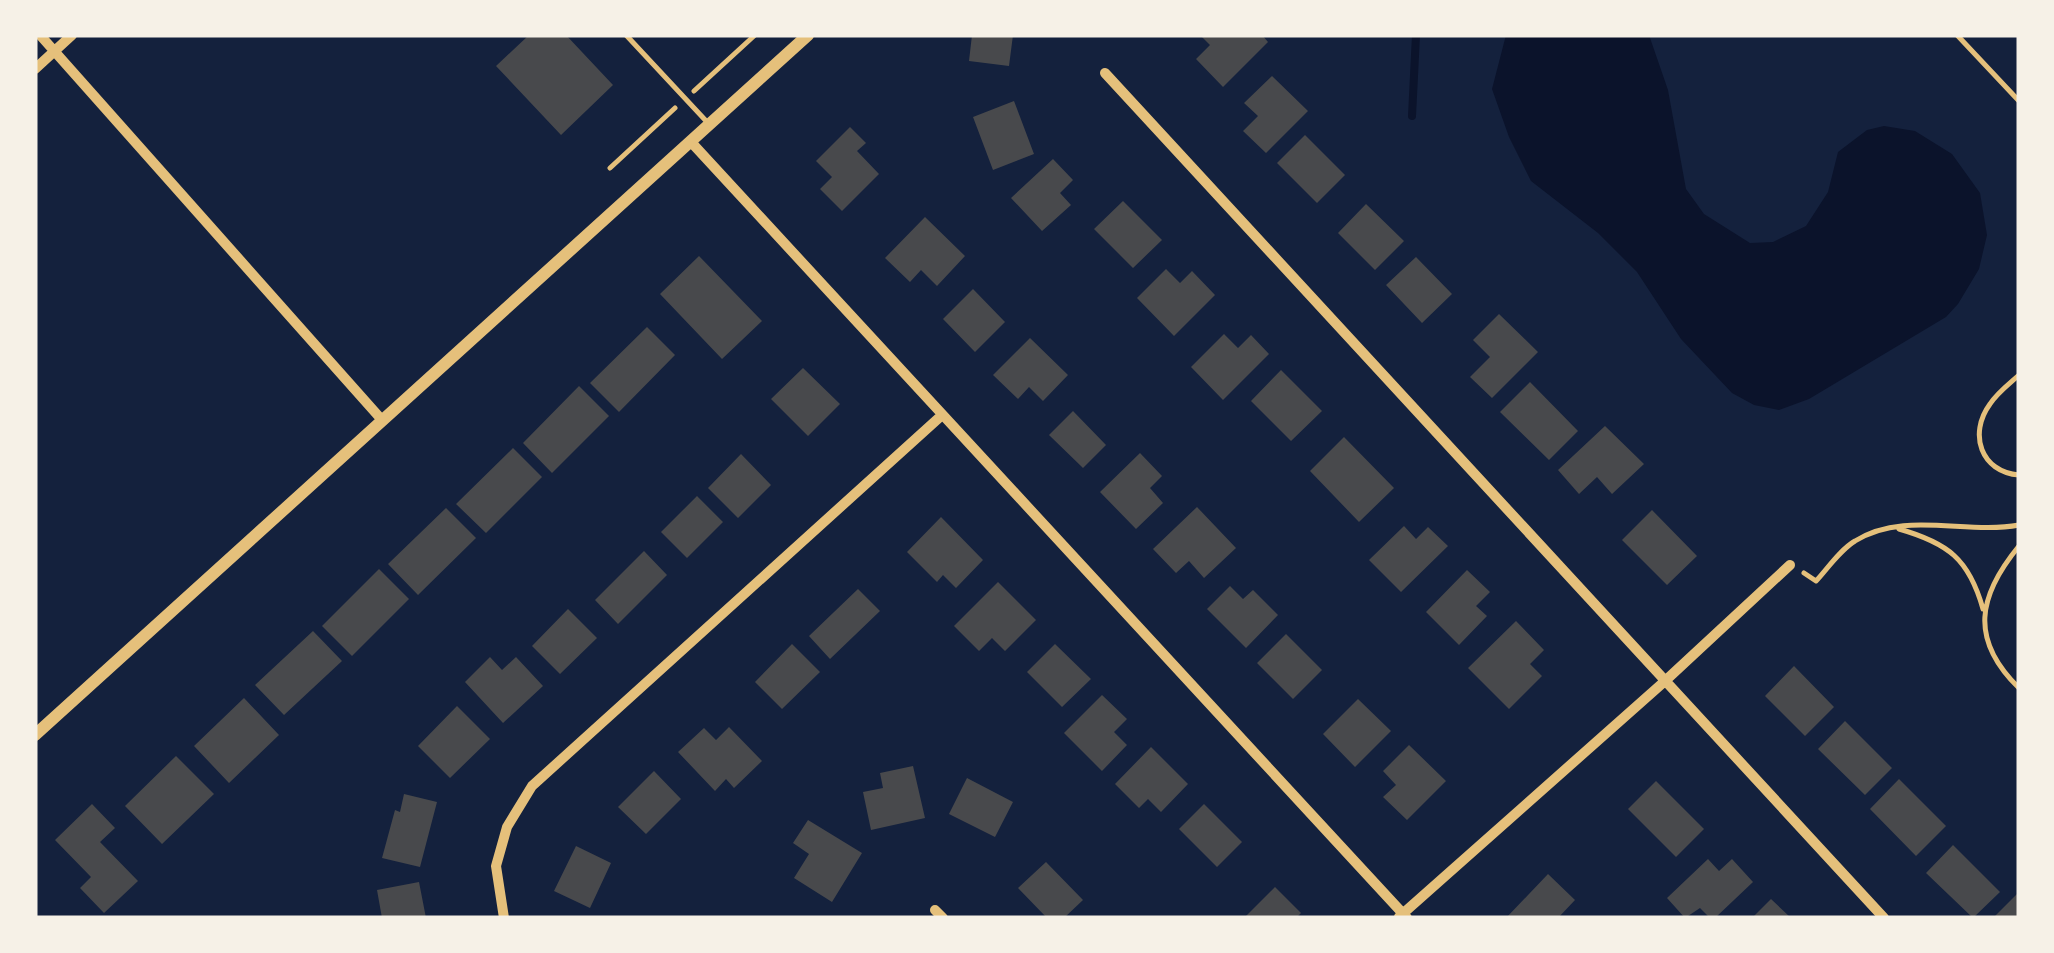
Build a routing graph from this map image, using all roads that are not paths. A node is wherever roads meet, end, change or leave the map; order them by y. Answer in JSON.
{"nodes":[{"id":1,"x":40,"y":35,"type":"edge"},
{"id":2,"x":72,"y":35,"type":"edge"},
{"id":3,"x":626,"y":35,"type":"edge"},
{"id":4,"x":808,"y":35,"type":"edge"},
{"id":5,"x":1956,"y":35,"type":"edge"},
{"id":6,"x":55,"y":51,"type":"junction"},
{"id":7,"x":35,"y":68,"type":"edge"},
{"id":8,"x":1105,"y":73,"type":"dead end"},
{"id":9,"x":2019,"y":101,"type":"edge"},
{"id":10,"x":710,"y":125,"type":"junction"},
{"id":11,"x":691,"y":142,"type":"junction"},
{"id":12,"x":2019,"y":375,"type":"edge"},
{"id":13,"x":941,"y":416,"type":"junction"},
{"id":14,"x":382,"y":420,"type":"junction"},
{"id":15,"x":2019,"y":475,"type":"edge"},
{"id":16,"x":1790,"y":565,"type":"road end"},
{"id":17,"x":1666,"y":681,"type":"junction"},
{"id":18,"x":35,"y":735,"type":"edge"},
{"id":19,"x":1403,"y":916,"type":"edge"},
{"id":20,"x":504,"y":918,"type":"edge"},
{"id":21,"x":1884,"y":918,"type":"edge"}],
"edges":[{"from":1,"to":6,"type":"street"},
{"from":2,"to":6,"type":"street"},
{"from":3,"to":10,"type":"lane"},
{"from":4,"to":10,"type":"street"},
{"from":5,"to":9,"type":"lane"},
{"from":6,"to":7,"type":"street"},
{"from":6,"to":14,"type":"street"},
{"from":8,"to":17,"type":"street"},
{"from":10,"to":11,"type":"street"},
{"from":11,"to":13,"type":"street"},
{"from":11,"to":14,"type":"street"},
{"from":12,"to":15,"type":"lane"},
{"from":13,"to":19,"type":"street"},
{"from":13,"to":20,"type":"street"},
{"from":14,"to":18,"type":"street"},
{"from":16,"to":17,"type":"street"},
{"from":17,"to":19,"type":"street"},
{"from":17,"to":21,"type":"street"}]}
